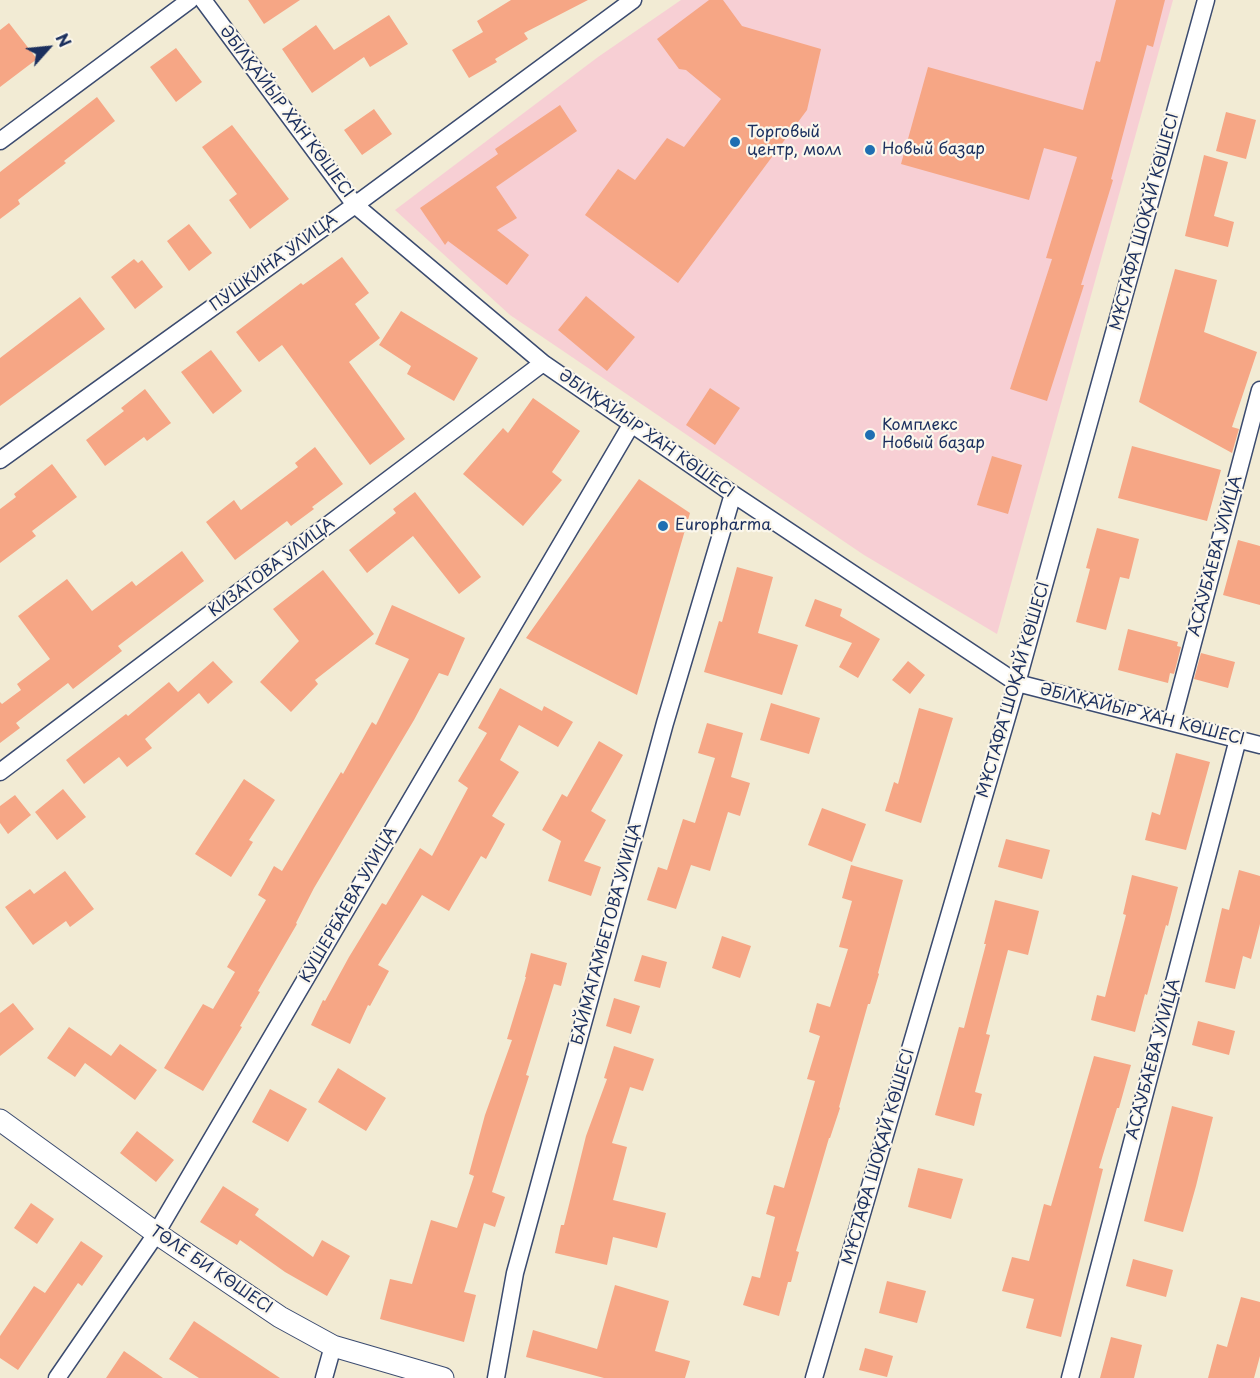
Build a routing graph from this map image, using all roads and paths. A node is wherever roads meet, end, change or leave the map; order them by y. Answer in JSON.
{"nodes":[{"id":1,"x":189,"y":0,"type":"edge"},
{"id":2,"x":203,"y":0,"type":"edge"},
{"id":3,"x":633,"y":0,"type":"edge"},
{"id":4,"x":1206,"y":0,"type":"edge"},
{"id":5,"x":0,"y":141,"type":"edge"},
{"id":6,"x":355,"y":205,"type":"junction"},
{"id":7,"x":543,"y":363,"type":"junction"},
{"id":8,"x":1260,"y":390,"type":"edge"},
{"id":9,"x":631,"y":425,"type":"junction"},
{"id":10,"x":0,"y":460,"type":"edge"},
{"id":11,"x":733,"y":494,"type":"junction"},
{"id":12,"x":1017,"y":683,"type":"junction"},
{"id":13,"x":1172,"y":722,"type":"junction"},
{"id":14,"x":1238,"y":740,"type":"junction"},
{"id":15,"x":1260,"y":745,"type":"edge"},
{"id":16,"x":0,"y":772,"type":"edge"},
{"id":17,"x":0,"y":1120,"type":"edge"},
{"id":18,"x":156,"y":1233,"type":"junction"},
{"id":19,"x":333,"y":1346,"type":"junction"},
{"id":20,"x":57,"y":1378,"type":"edge"},
{"id":21,"x":324,"y":1378,"type":"edge"},
{"id":22,"x":443,"y":1378,"type":"edge"},
{"id":23,"x":496,"y":1378,"type":"edge"},
{"id":24,"x":814,"y":1378,"type":"edge"},
{"id":25,"x":1070,"y":1378,"type":"edge"}],
"edges":[{"from":1,"to":5,"type":"street"},
{"from":2,"to":6,"type":"street","name":"ӘБІЛҚАЙЫР ХАН КӨШЕСІ"},
{"from":3,"to":6,"type":"street","name":"ПУШКИНА УЛИЦА"},
{"from":4,"to":12,"type":"street","name":"МҰСТАФА ШОҚАЙ КӨШЕСІ"},
{"from":6,"to":7,"type":"street","name":"ӘБІЛҚАЙЫР ХАН КӨШЕСІ"},
{"from":6,"to":10,"type":"street","name":"ПУШКИНА УЛИЦА"},
{"from":7,"to":9,"type":"street","name":"ӘБІЛҚАЙЫР ХАН КӨШЕСІ"},
{"from":7,"to":16,"type":"street","name":"КИЗАТОВА УЛИЦА"},
{"from":8,"to":13,"type":"street","name":"АСАУБАЕВА УЛИЦА"},
{"from":9,"to":11,"type":"street","name":"ӘБІЛҚАЙЫР ХАН КӨШЕСІ"},
{"from":9,"to":18,"type":"street","name":"КУШЕРБАЕВА УЛИЦА"},
{"from":11,"to":12,"type":"street","name":"ӘБІЛҚАЙЫР ХАН КӨШЕСІ"},
{"from":11,"to":23,"type":"street","name":"БАЙМАГАМБЕТОВА УЛИЦА"},
{"from":12,"to":13,"type":"street","name":"ӘБІЛҚАЙЫР ХАН КӨШЕСІ"},
{"from":12,"to":24,"type":"street","name":"МҰСТАФА ШОҚАЙ КӨШЕСІ"},
{"from":13,"to":14,"type":"street","name":"ӘБІЛҚАЙЫР ХАН КӨШЕСІ"},
{"from":14,"to":15,"type":"street","name":"ӘБІЛҚАЙЫР ХАН КӨШЕСІ"},
{"from":14,"to":25,"type":"street","name":"АСАУБАЕВА УЛИЦА"},
{"from":17,"to":18,"type":"street","name":"ТӨЛЕ БИ КӨШЕСІ"},
{"from":18,"to":19,"type":"street","name":"ТӨЛЕ БИ КӨШЕСІ"},
{"from":18,"to":20,"type":"street","name":"КУШЕРБАЕВА УЛИЦА"},
{"from":19,"to":21,"type":"street"},
{"from":19,"to":22,"type":"street","name":"ТӨЛЕ БИ КӨШЕСІ"}]}
